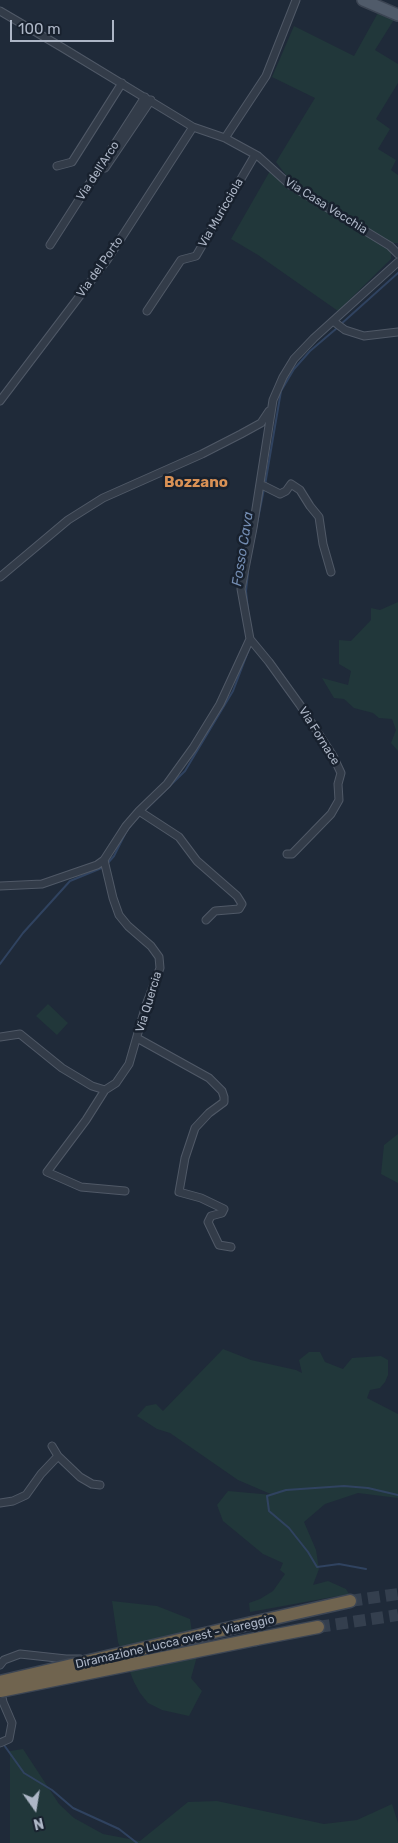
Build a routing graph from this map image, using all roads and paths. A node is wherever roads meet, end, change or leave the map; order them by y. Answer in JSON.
{"nodes":[{"id":1,"x":296,"y":0,"type":"edge"},
{"id":2,"x":363,"y":0,"type":"edge"},
{"id":3,"x":0,"y":11,"type":"edge"},
{"id":4,"x":398,"y":15,"type":"edge"},
{"id":5,"x":122,"y":83,"type":"junction"},
{"id":6,"x":148,"y":98,"type":"junction"},
{"id":7,"x":193,"y":127,"type":"junction"},
{"id":8,"x":225,"y":138,"type":"junction"},
{"id":9,"x":255,"y":155,"type":"junction"},
{"id":10,"x":57,"y":166,"type":"dead end"},
{"id":11,"x":105,"y":168,"type":"dead end"},
{"id":12,"x":50,"y":244,"type":"dead end"},
{"id":13,"x":398,"y":254,"type":"edge"},
{"id":14,"x":398,"y":262,"type":"edge"},
{"id":15,"x":147,"y":311,"type":"dead end"},
{"id":16,"x":337,"y":324,"type":"junction"},
{"id":17,"x":398,"y":332,"type":"edge"},
{"id":18,"x":0,"y":401,"type":"edge"},
{"id":19,"x":270,"y":409,"type":"junction"},
{"id":20,"x":264,"y":486,"type":"junction"},
{"id":21,"x":331,"y":572,"type":"dead end"},
{"id":22,"x":0,"y":578,"type":"edge"},
{"id":23,"x":251,"y":640,"type":"junction"},
{"id":24,"x":141,"y":812,"type":"junction"},
{"id":25,"x":287,"y":854,"type":"dead end"},
{"id":26,"x":105,"y":864,"type":"junction"},
{"id":27,"x":0,"y":886,"type":"edge"},
{"id":28,"x":206,"y":920,"type":"dead end"},
{"id":29,"x":0,"y":1037,"type":"edge"},
{"id":30,"x":137,"y":1038,"type":"junction"},
{"id":31,"x":105,"y":1090,"type":"junction"},
{"id":32,"x":125,"y":1191,"type":"dead end"},
{"id":33,"x":231,"y":1247,"type":"dead end"},
{"id":34,"x":52,"y":1446,"type":"dead end"},
{"id":35,"x":58,"y":1456,"type":"junction"},
{"id":36,"x":100,"y":1485,"type":"dead end"},
{"id":37,"x":0,"y":1502,"type":"edge"},
{"id":38,"x":350,"y":1601,"type":"tunnel mouth"},
{"id":39,"x":318,"y":1627,"type":"tunnel mouth"},
{"id":40,"x":123,"y":1658,"type":"dead end"},
{"id":41,"x":0,"y":1665,"type":"edge"},
{"id":42,"x":0,"y":1682,"type":"edge"},
{"id":43,"x":0,"y":1689,"type":"edge"},
{"id":44,"x":0,"y":1743,"type":"edge"}],
"edges":[{"from":1,"to":8,"type":"street"},
{"from":2,"to":4,"type":"main road"},
{"from":3,"to":5,"type":"street","name":"Via Casa Vecchia"},
{"from":5,"to":6,"type":"street","name":"Via Casa Vecchia"},
{"from":5,"to":10,"type":"street"},
{"from":6,"to":7,"type":"street","name":"Via Casa Vecchia"},
{"from":6,"to":11,"type":"street"},
{"from":6,"to":12,"type":"street","name":"Via dell'Arco"},
{"from":7,"to":8,"type":"street","name":"Via Casa Vecchia"},
{"from":7,"to":18,"type":"street","name":"Via del Porto"},
{"from":8,"to":9,"type":"street","name":"Via Casa Vecchia"},
{"from":9,"to":13,"type":"street","name":"Via Casa Vecchia"},
{"from":9,"to":15,"type":"street","name":"Via Muricciola"},
{"from":14,"to":16,"type":"street"},
{"from":16,"to":17,"type":"street"},
{"from":16,"to":19,"type":"street"},
{"from":19,"to":20,"type":"street"},
{"from":19,"to":22,"type":"street"},
{"from":20,"to":21,"type":"street"},
{"from":20,"to":23,"type":"street"},
{"from":23,"to":24,"type":"street"},
{"from":23,"to":25,"type":"street","name":"Via Fornace"},
{"from":24,"to":26,"type":"street"},
{"from":24,"to":28,"type":"street"},
{"from":26,"to":27,"type":"street"},
{"from":26,"to":30,"type":"street","name":"Via Quercia"},
{"from":29,"to":31,"type":"street"},
{"from":30,"to":31,"type":"street","name":"Via Quercia"},
{"from":30,"to":33,"type":"street"},
{"from":31,"to":32,"type":"street","name":"Via Quercia"},
{"from":34,"to":35,"type":"street"},
{"from":35,"to":36,"type":"street"},
{"from":35,"to":37,"type":"street"},
{"from":38,"to":42,"type":"highway","name":"Diramazione Lucca ovest - Viareggio","bridge":true},
{"from":39,"to":43,"type":"highway","name":"Diramazione Lucca ovest - Viareggio","bridge":true},
{"from":40,"to":41,"type":"street"},
{"from":43,"to":44,"type":"street"}]}
